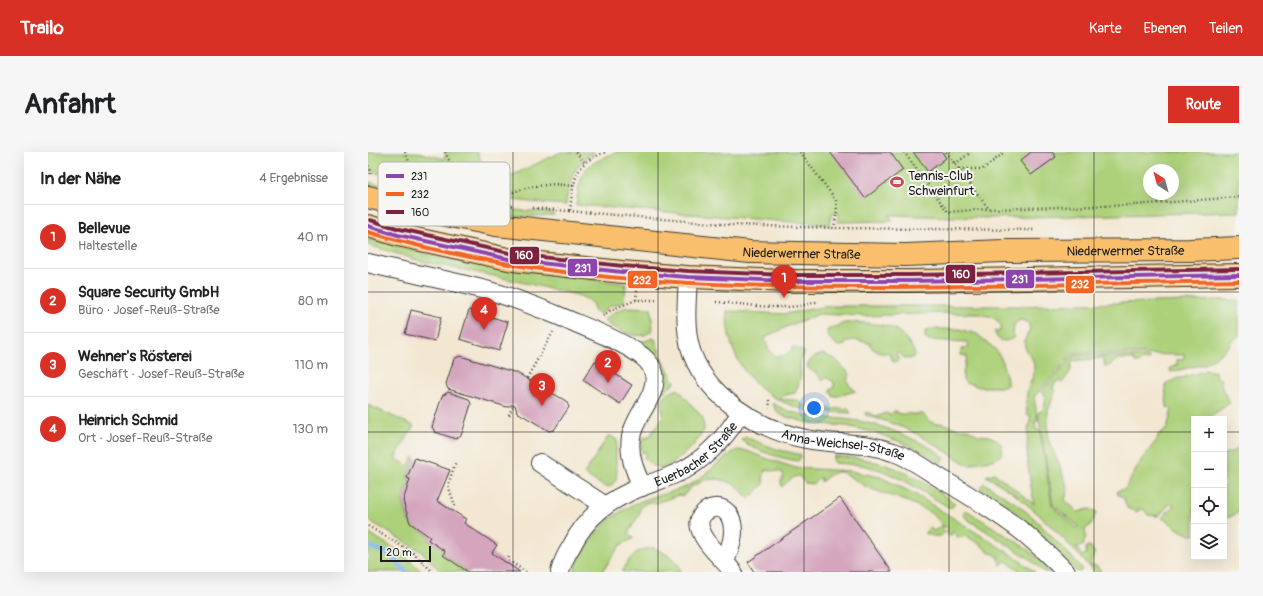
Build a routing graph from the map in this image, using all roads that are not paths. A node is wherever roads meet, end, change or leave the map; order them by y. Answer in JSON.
{"nodes":[{"id":1,"x":368,"y":197,"type":"edge"},
{"id":2,"x":378,"y":199,"type":"edge"},
{"id":3,"x":368,"y":226,"type":"edge"},
{"id":4,"x":505,"y":226,"type":"edge"},
{"id":5,"x":690,"y":246,"type":"junction"},
{"id":6,"x":1239,"y":248,"type":"edge"},
{"id":7,"x":368,"y":263,"type":"edge"},
{"id":8,"x":1239,"y":276,"type":"edge"},
{"id":9,"x":688,"y":277,"type":"junction"},
{"id":10,"x":741,"y":412,"type":"junction"},
{"id":11,"x":540,"y":463,"type":"dead end"},
{"id":12,"x":642,"y":487,"type":"junction"},
{"id":13,"x":604,"y":505,"type":"junction"},
{"id":14,"x":560,"y":572,"type":"edge"},
{"id":15,"x":1066,"y":572,"type":"edge"}],
"edges":[{"from":1,"to":2,"type":"main road","name":"Niederwerrner Straße"},
{"from":3,"to":9,"type":"main road","name":"Niederwerrner Straße"},
{"from":4,"to":5,"type":"main road","name":"Niederwerrner Straße"},
{"from":5,"to":6,"type":"main road","name":"Niederwerrner Straße"},
{"from":5,"to":9,"type":"main road"},
{"from":7,"to":12,"type":"street","name":"Euerbacher Straße"},
{"from":8,"to":9,"type":"main road","name":"Niederwerrner Straße"},
{"from":9,"to":10,"type":"street","name":"Anna-Weichsel-Straße"},
{"from":10,"to":12,"type":"street","name":"Euerbacher Straße"},
{"from":10,"to":15,"type":"street","name":"Anna-Weichsel-Straße"},
{"from":11,"to":13,"type":"street"},
{"from":12,"to":13,"type":"street","name":"Euerbacher Straße"},
{"from":13,"to":14,"type":"street","name":"Euerbacher Straße"}]}
